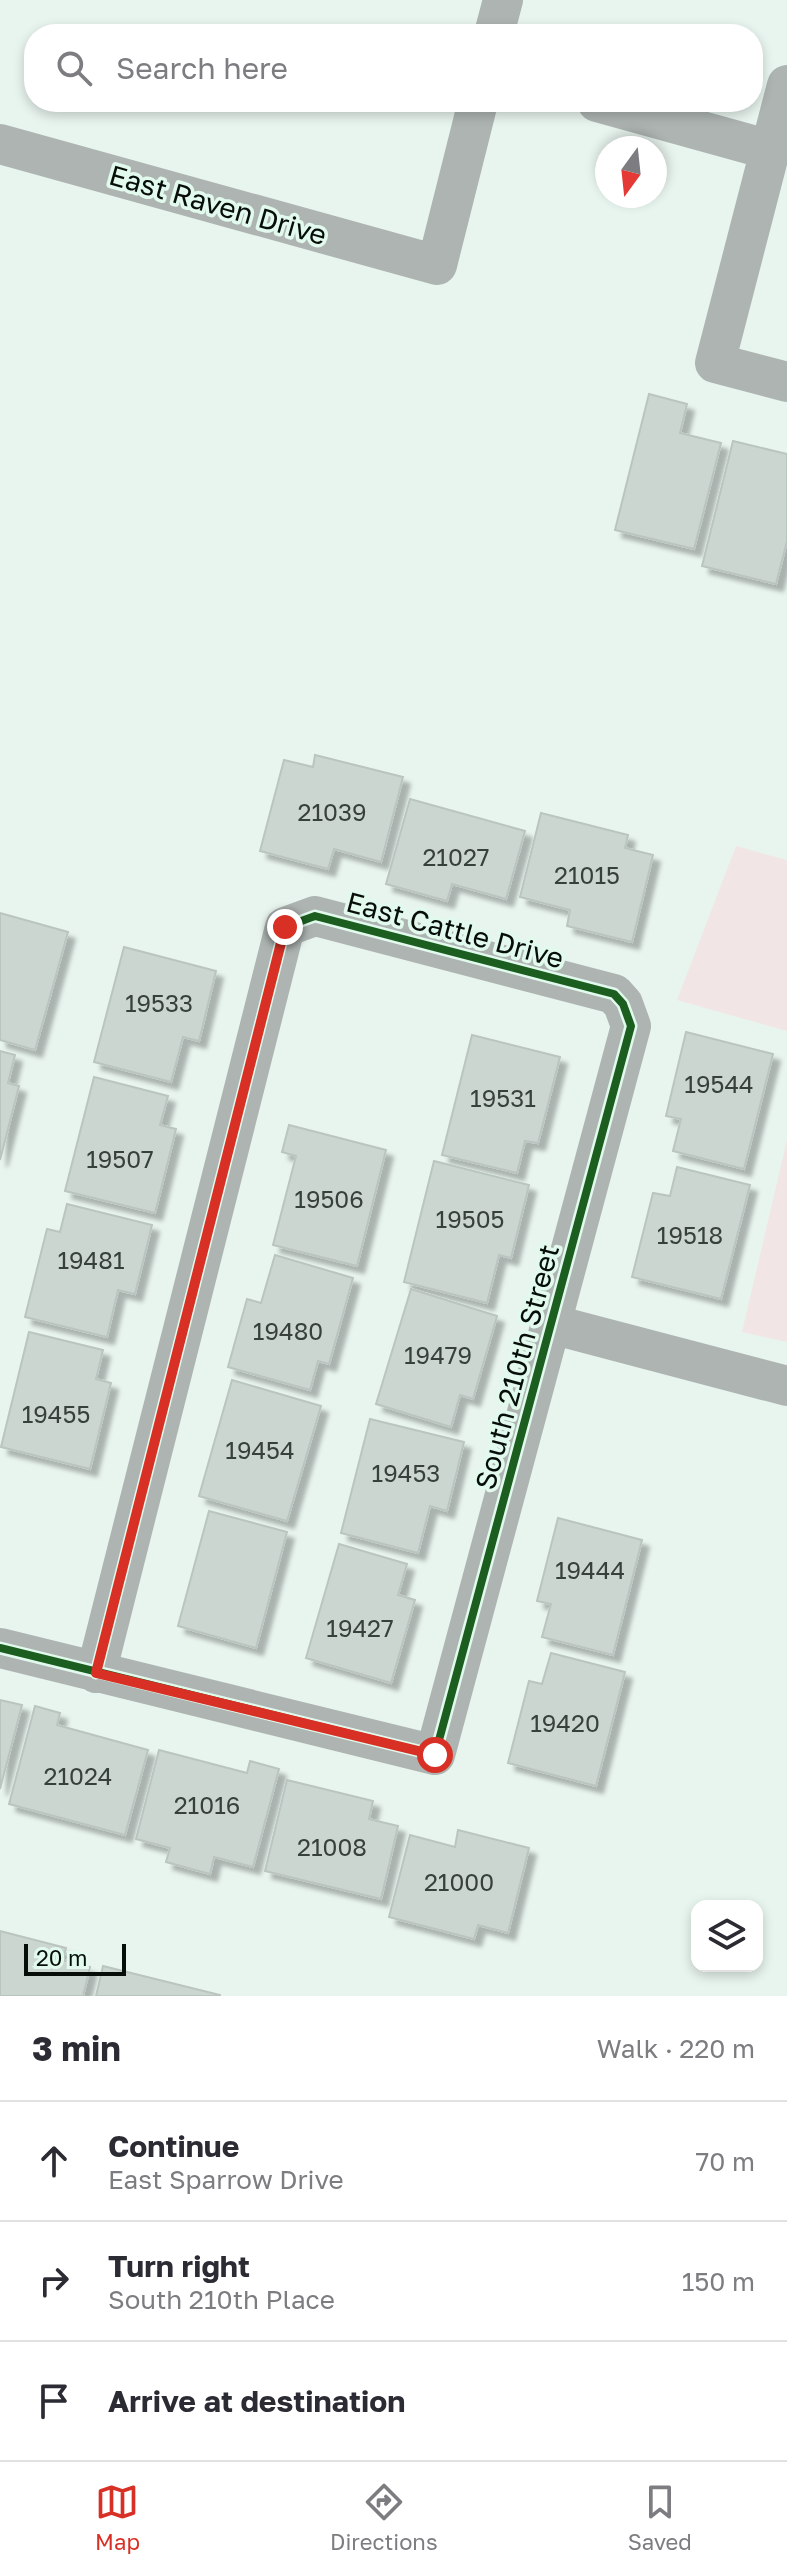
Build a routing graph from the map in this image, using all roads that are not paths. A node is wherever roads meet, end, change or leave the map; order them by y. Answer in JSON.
{"nodes":[{"id":1,"x":503,"y":0,"type":"edge"},
{"id":2,"x":497,"y":24,"type":"edge"},
{"id":3,"x":787,"y":85,"type":"edge"},
{"id":4,"x":475,"y":112,"type":"edge"},
{"id":5,"x":633,"y":112,"type":"edge"},
{"id":6,"x":0,"y":144,"type":"edge"},
{"id":7,"x":770,"y":150,"type":"junction"},
{"id":8,"x":787,"y":382,"type":"edge"},
{"id":9,"x":614,"y":994,"type":"joint"},
{"id":10,"x":551,"y":1324,"type":"junction"},
{"id":11,"x":787,"y":1386,"type":"edge"},
{"id":12,"x":0,"y":1648,"type":"edge"},
{"id":13,"x":96,"y":1673,"type":"junction"}],
"edges":[{"from":1,"to":2,"type":"street"},
{"from":3,"to":7,"type":"street"},
{"from":4,"to":6,"type":"street","name":"East Raven Drive"},
{"from":5,"to":7,"type":"street"},
{"from":7,"to":8,"type":"street"},
{"from":9,"to":10,"type":"street","name":"South 210th Street"},
{"from":9,"to":13,"type":"street","name":"East Cattle Drive"},
{"from":10,"to":11,"type":"street"},
{"from":10,"to":13,"type":"street","name":"South 210th Street"},
{"from":12,"to":13,"type":"street"}]}
